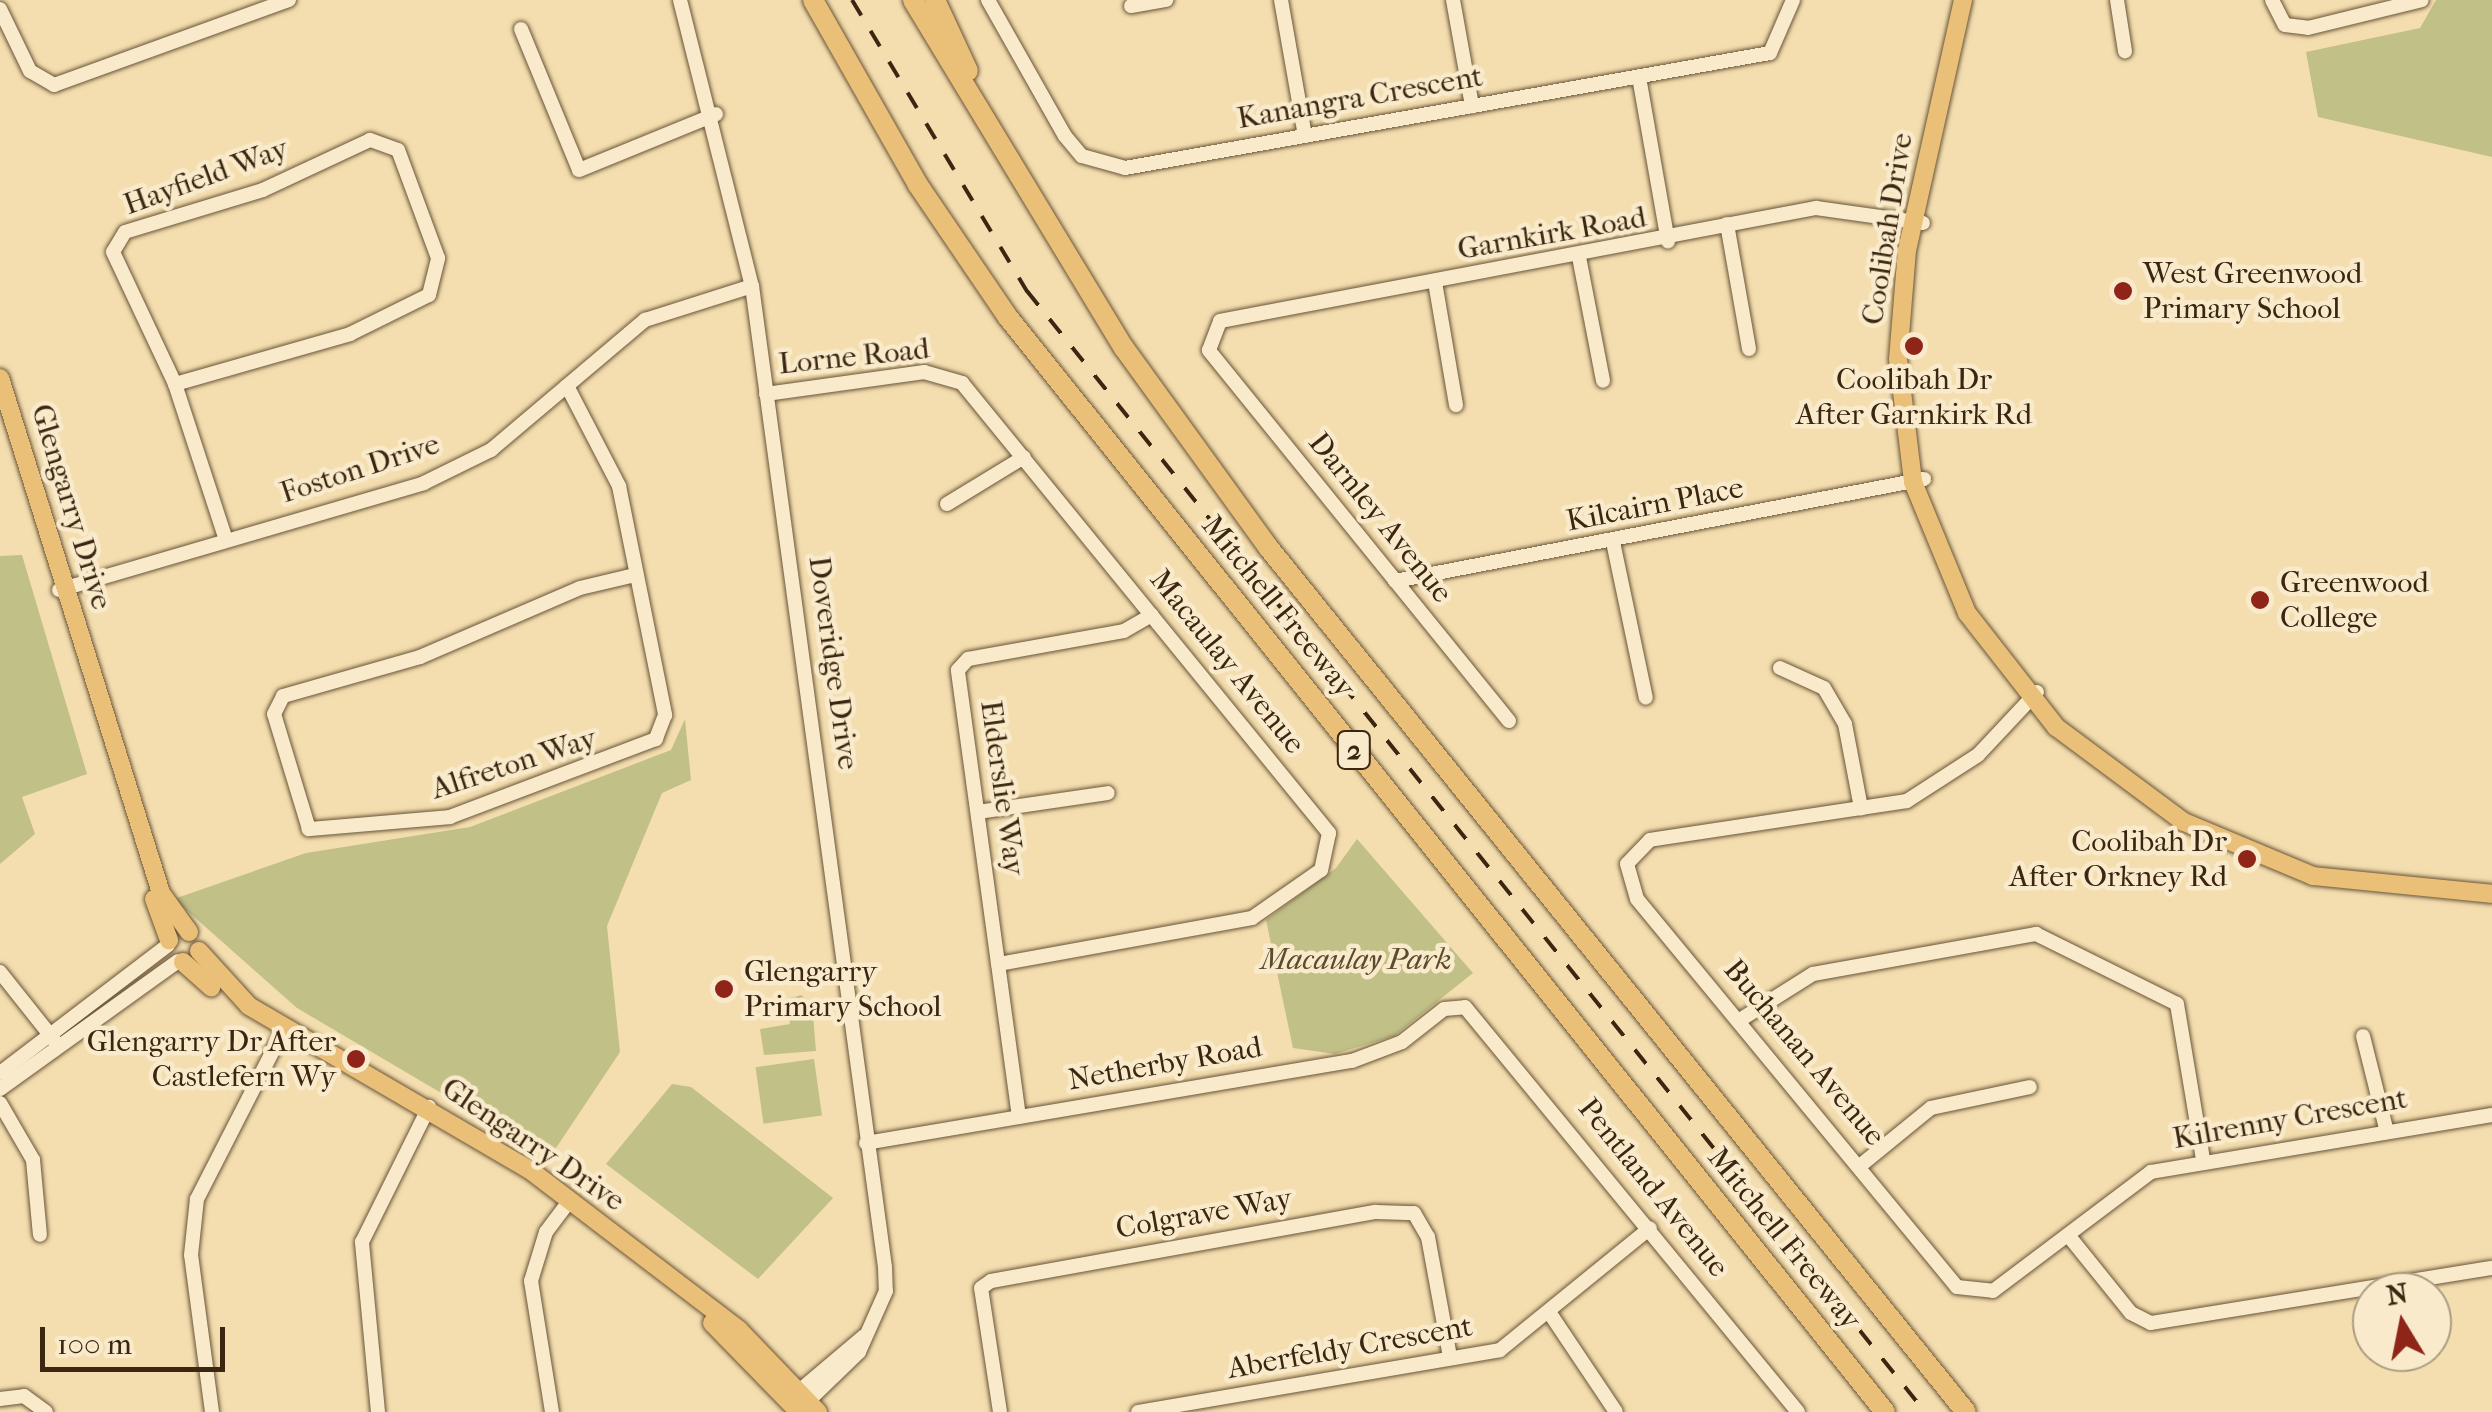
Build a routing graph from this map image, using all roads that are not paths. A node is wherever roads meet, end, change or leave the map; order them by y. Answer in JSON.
{"nodes":[{"id":1,"x":289,"y":0,"type":"edge"},
{"id":2,"x":680,"y":0,"type":"edge"},
{"id":3,"x":812,"y":0,"type":"edge"},
{"id":4,"x":913,"y":0,"type":"edge"},
{"id":5,"x":935,"y":0,"type":"edge"},
{"id":6,"x":988,"y":0,"type":"edge"},
{"id":7,"x":1166,"y":0,"type":"edge"},
{"id":8,"x":1282,"y":0,"type":"edge"},
{"id":9,"x":1453,"y":0,"type":"edge"},
{"id":10,"x":1793,"y":0,"type":"edge"},
{"id":11,"x":1963,"y":0,"type":"edge"},
{"id":12,"x":1974,"y":0,"type":"edge"},
{"id":13,"x":2117,"y":0,"type":"edge"},
{"id":14,"x":2272,"y":0,"type":"edge"},
{"id":15,"x":2422,"y":0,"type":"edge"},
{"id":16,"x":1130,"y":6,"type":"dead end"},
{"id":17,"x":0,"y":9,"type":"edge"},
{"id":18,"x":522,"y":29,"type":"dead end"},
{"id":19,"x":2125,"y":51,"type":"dead end"},
{"id":20,"x":1639,"y":77,"type":"junction"},
{"id":21,"x":1472,"y":106,"type":"junction"},
{"id":22,"x":716,"y":114,"type":"junction"},
{"id":23,"x":1306,"y":136,"type":"junction"},
{"id":24,"x":1012,"y":163,"type":"junction"},
{"id":25,"x":1918,"y":222,"type":"junction"},
{"id":26,"x":1727,"y":224,"type":"junction"},
{"id":27,"x":1668,"y":241,"type":"junction"},
{"id":28,"x":1579,"y":257,"type":"junction"},
{"id":29,"x":1435,"y":282,"type":"junction"},
{"id":30,"x":752,"y":286,"type":"junction"},
{"id":31,"x":1749,"y":349,"type":"dead end"},
{"id":32,"x":1209,"y":350,"type":"joint"},
{"id":33,"x":948,"y":375,"type":"joint"},
{"id":34,"x":0,"y":378,"type":"edge"},
{"id":35,"x":1603,"y":381,"type":"dead end"},
{"id":36,"x":175,"y":384,"type":"junction"},
{"id":37,"x":567,"y":386,"type":"junction"},
{"id":38,"x":766,"y":394,"type":"junction"},
{"id":39,"x":1456,"y":405,"type":"dead end"},
{"id":40,"x":0,"y":408,"type":"edge"},
{"id":41,"x":1024,"y":457,"type":"junction"},
{"id":42,"x":1918,"y":480,"type":"junction"},
{"id":43,"x":948,"y":504,"type":"dead end"},
{"id":44,"x":226,"y":540,"type":"junction"},
{"id":45,"x":1612,"y":542,"type":"junction"},
{"id":46,"x":635,"y":575,"type":"junction"},
{"id":47,"x":1396,"y":581,"type":"junction"},
{"id":48,"x":63,"y":589,"type":"junction"},
{"id":49,"x":1152,"y":615,"type":"junction"},
{"id":50,"x":1780,"y":668,"type":"dead end"},
{"id":51,"x":2033,"y":696,"type":"junction"},
{"id":52,"x":1646,"y":698,"type":"dead end"},
{"id":53,"x":1509,"y":720,"type":"dead end"},
{"id":54,"x":1108,"y":793,"type":"dead end"},
{"id":55,"x":1861,"y":808,"type":"junction"},
{"id":56,"x":978,"y":812,"type":"junction"},
{"id":57,"x":2492,"y":882,"type":"edge"},
{"id":58,"x":2492,"y":894,"type":"edge"},
{"id":59,"x":180,"y":952,"type":"junction"},
{"id":60,"x":998,"y":964,"type":"junction"},
{"id":61,"x":0,"y":972,"type":"edge"},
{"id":62,"x":1460,"y":1006,"type":"joint"},
{"id":63,"x":1743,"y":1018,"type":"junction"},
{"id":64,"x":282,"y":1034,"type":"junction"},
{"id":65,"x":2364,"y":1036,"type":"dead end"},
{"id":66,"x":53,"y":1040,"type":"junction"},
{"id":67,"x":0,"y":1073,"type":"edge"},
{"id":68,"x":2030,"y":1087,"type":"dead end"},
{"id":69,"x":0,"y":1089,"type":"edge"},
{"id":70,"x":0,"y":1103,"type":"edge"},
{"id":71,"x":426,"y":1111,"type":"junction"},
{"id":72,"x":2492,"y":1115,"type":"edge"},
{"id":73,"x":1020,"y":1117,"type":"junction"},
{"id":74,"x":2386,"y":1128,"type":"junction"},
{"id":75,"x":866,"y":1143,"type":"junction"},
{"id":76,"x":2203,"y":1159,"type":"junction"},
{"id":77,"x":1862,"y":1165,"type":"junction"},
{"id":78,"x":566,"y":1204,"type":"junction"},
{"id":79,"x":1650,"y":1228,"type":"junction"},
{"id":80,"x":40,"y":1235,"type":"dead end"},
{"id":81,"x":2068,"y":1236,"type":"junction"},
{"id":82,"x":2492,"y":1268,"type":"edge"},
{"id":83,"x":1956,"y":1287,"type":"joint"},
{"id":84,"x":1549,"y":1312,"type":"junction"},
{"id":85,"x":1450,"y":1357,"type":"junction"},
{"id":86,"x":0,"y":1399,"type":"edge"},
{"id":87,"x":803,"y":1404,"type":"edge"},
{"id":88,"x":1198,"y":1408,"type":"edge"},
{"id":89,"x":46,"y":1412,"type":"edge"},
{"id":90,"x":212,"y":1412,"type":"edge"},
{"id":91,"x":378,"y":1412,"type":"edge"},
{"id":92,"x":552,"y":1412,"type":"edge"},
{"id":93,"x":1000,"y":1412,"type":"edge"},
{"id":94,"x":1138,"y":1412,"type":"edge"},
{"id":95,"x":1616,"y":1412,"type":"edge"},
{"id":96,"x":1798,"y":1412,"type":"edge"},
{"id":97,"x":1885,"y":1412,"type":"edge"},
{"id":98,"x":1966,"y":1412,"type":"edge"}],
"edges":[{"from":1,"to":17,"type":"street"},
{"from":2,"to":22,"type":"street","name":"Doveridge Drive"},
{"from":3,"to":97,"type":"highway","name":"Mitchell Freeway","number":"2"},
{"from":4,"to":24,"type":"highway","name":"Mitchell Freeway","number":"2"},
{"from":5,"to":24,"type":"highway"},
{"from":6,"to":23,"type":"street","name":"Kanangra Crescent"},
{"from":7,"to":16,"type":"street"},
{"from":8,"to":23,"type":"street"},
{"from":9,"to":21,"type":"street"},
{"from":10,"to":20,"type":"street","name":"Kanangra Crescent"},
{"from":11,"to":25,"type":"main road","name":"Coolibah Drive"},
{"from":12,"to":25,"type":"main road","name":"Coolibah Drive"},
{"from":13,"to":19,"type":"street"},
{"from":14,"to":15,"type":"street"},
{"from":18,"to":22,"type":"street"},
{"from":20,"to":21,"type":"street","name":"Kanangra Crescent"},
{"from":20,"to":27,"type":"street"},
{"from":21,"to":23,"type":"street","name":"Kanangra Crescent"},
{"from":22,"to":30,"type":"street","name":"Doveridge Drive"},
{"from":24,"to":98,"type":"highway","name":"Mitchell Freeway","number":"2"},
{"from":25,"to":26,"type":"street","name":"Garnkirk Road"},
{"from":25,"to":42,"type":"main road","name":"Coolibah Drive"},
{"from":26,"to":27,"type":"street","name":"Garnkirk Road"},
{"from":26,"to":31,"type":"street"},
{"from":27,"to":28,"type":"street","name":"Garnkirk Road"},
{"from":28,"to":29,"type":"street","name":"Garnkirk Road"},
{"from":28,"to":35,"type":"street"},
{"from":29,"to":32,"type":"street","name":"Garnkirk Road"},
{"from":29,"to":39,"type":"street"},
{"from":30,"to":37,"type":"street","name":"Foston Drive"},
{"from":30,"to":38,"type":"street","name":"Doveridge Drive"},
{"from":32,"to":47,"type":"street","name":"Darnley Avenue"},
{"from":33,"to":38,"type":"street","name":"Lorne Road"},
{"from":33,"to":41,"type":"street","name":"Macaulay Avenue"},
{"from":34,"to":48,"type":"main road","name":"Glengarry Drive"},
{"from":36,"to":36,"type":"street","name":"Hayfield Way"},
{"from":36,"to":44,"type":"street","name":"Hayfield Way"},
{"from":37,"to":44,"type":"street","name":"Foston Drive"},
{"from":37,"to":46,"type":"street","name":"Alfreton Way"},
{"from":38,"to":75,"type":"street","name":"Doveridge Drive"},
{"from":40,"to":48,"type":"main road","name":"Glengarry Drive"},
{"from":41,"to":43,"type":"street"},
{"from":41,"to":49,"type":"street","name":"Macaulay Avenue"},
{"from":42,"to":45,"type":"street","name":"Kilcairn Place"},
{"from":42,"to":51,"type":"main road","name":"Coolibah Drive"},
{"from":44,"to":48,"type":"street","name":"Foston Drive"},
{"from":45,"to":47,"type":"street","name":"Kilcairn Place"},
{"from":45,"to":52,"type":"street"},
{"from":46,"to":46,"type":"street","name":"Alfreton Way"},
{"from":47,"to":53,"type":"street","name":"Darnley Avenue"},
{"from":48,"to":59,"type":"main road","name":"Glengarry Drive"},
{"from":48,"to":59,"type":"main road","name":"Glengarry Drive"},
{"from":49,"to":56,"type":"street","name":"Elderslie Way"},
{"from":49,"to":60,"type":"street","name":"Macaulay Avenue"},
{"from":50,"to":55,"type":"street"},
{"from":51,"to":55,"type":"street"},
{"from":51,"to":57,"type":"main road","name":"Coolibah Drive"},
{"from":51,"to":58,"type":"main road","name":"Coolibah Drive"},
{"from":54,"to":56,"type":"street"},
{"from":55,"to":63,"type":"street","name":"Buchanan Avenue"},
{"from":56,"to":60,"type":"street","name":"Elderslie Way"},
{"from":59,"to":64,"type":"main road","name":"Glengarry Drive"},
{"from":59,"to":66,"type":"street"},
{"from":60,"to":73,"type":"street","name":"Elderslie Way"},
{"from":61,"to":66,"type":"street"},
{"from":62,"to":73,"type":"street","name":"Netherby Road"},
{"from":62,"to":79,"type":"street","name":"Pentland Avenue"},
{"from":63,"to":76,"type":"street"},
{"from":63,"to":77,"type":"street","name":"Buchanan Avenue"},
{"from":64,"to":71,"type":"main road","name":"Glengarry Drive"},
{"from":64,"to":90,"type":"street"},
{"from":65,"to":74,"type":"street"},
{"from":66,"to":67,"type":"street"},
{"from":66,"to":69,"type":"street"},
{"from":68,"to":77,"type":"street"},
{"from":70,"to":80,"type":"street"},
{"from":71,"to":78,"type":"main road","name":"Glengarry Drive"},
{"from":71,"to":91,"type":"street"},
{"from":72,"to":74,"type":"street","name":"Kilrenny Crescent"},
{"from":73,"to":75,"type":"street","name":"Netherby Road"},
{"from":74,"to":76,"type":"street","name":"Kilrenny Crescent"},
{"from":75,"to":87,"type":"street","name":"Doveridge Drive"},
{"from":76,"to":81,"type":"street","name":"Kilrenny Crescent"},
{"from":77,"to":83,"type":"street","name":"Buchanan Avenue"},
{"from":78,"to":87,"type":"main road","name":"Glengarry Drive"},
{"from":78,"to":92,"type":"street"},
{"from":79,"to":84,"type":"street","name":"Aberfeldy Crescent"},
{"from":79,"to":96,"type":"street","name":"Pentland Avenue"},
{"from":81,"to":82,"type":"street"},
{"from":81,"to":83,"type":"street","name":"Kilrenny Crescent"},
{"from":84,"to":85,"type":"street","name":"Aberfeldy Crescent"},
{"from":84,"to":95,"type":"street"},
{"from":85,"to":88,"type":"street","name":"Aberfeldy Crescent"},
{"from":85,"to":93,"type":"street","name":"Colgrave Way"},
{"from":86,"to":89,"type":"street"},
{"from":88,"to":94,"type":"street","name":"Aberfeldy Crescent"}]}
